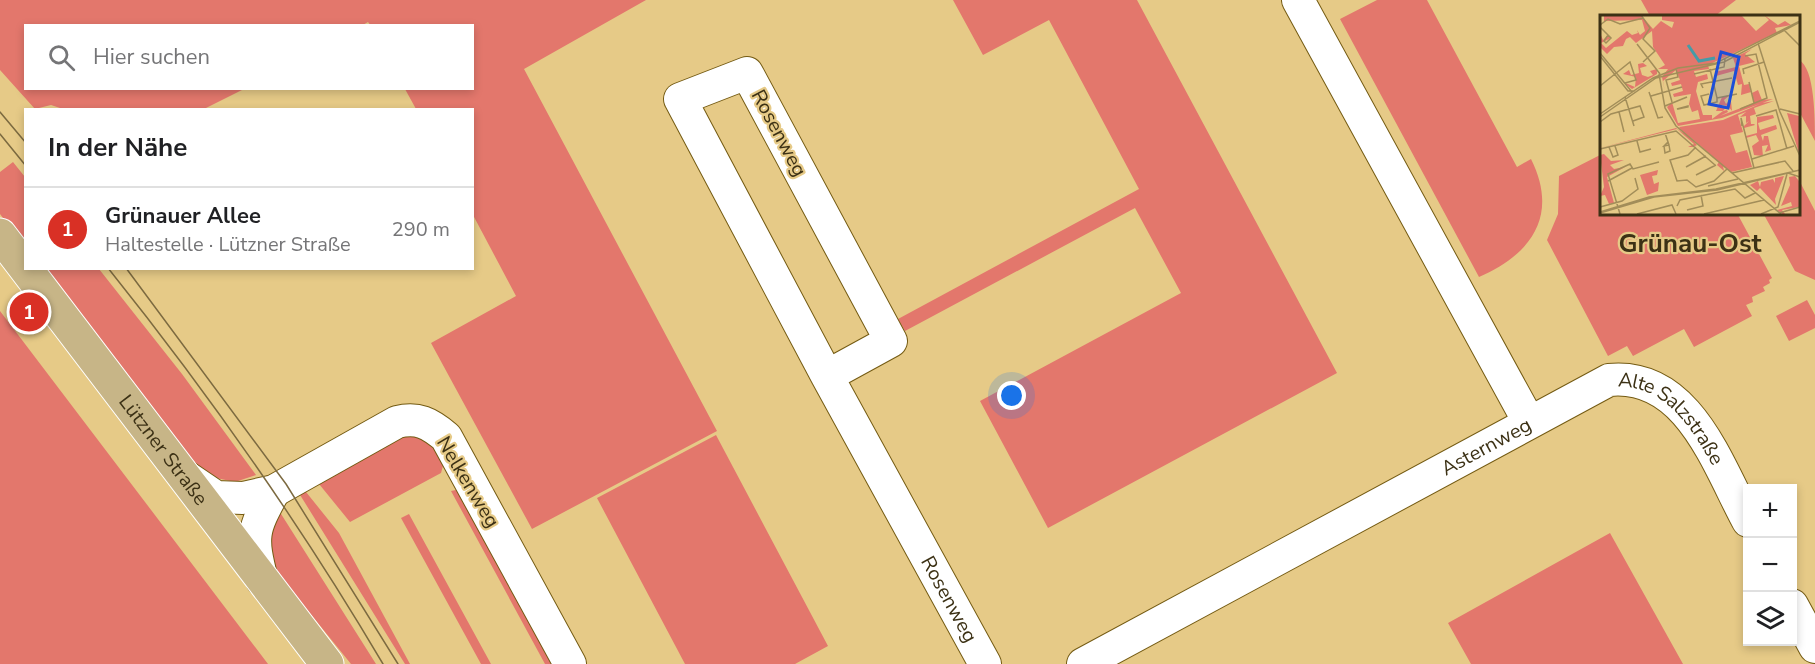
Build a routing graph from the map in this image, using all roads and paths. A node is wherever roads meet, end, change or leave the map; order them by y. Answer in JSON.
{"nodes":[{"id":1,"x":1298,"y":0,"type":"edge"},
{"id":2,"x":0,"y":235,"type":"edge"},
{"id":3,"x":24,"y":267,"type":"edge"},
{"id":4,"x":26,"y":270,"type":"edge"},
{"id":5,"x":826,"y":376,"type":"junction"},
{"id":6,"x":1529,"y":422,"type":"junction"},
{"id":7,"x":179,"y":472,"type":"junction"},
{"id":8,"x":274,"y":491,"type":"junction"},
{"id":9,"x":1743,"y":512,"type":"edge"},
{"id":10,"x":262,"y":580,"type":"junction"},
{"id":11,"x":1797,"y":614,"type":"edge"},
{"id":12,"x":1815,"y":647,"type":"edge"},
{"id":13,"x":327,"y":664,"type":"edge"},
{"id":14,"x":570,"y":664,"type":"edge"},
{"id":15,"x":985,"y":664,"type":"edge"},
{"id":16,"x":1083,"y":664,"type":"edge"}],
"edges":[{"from":1,"to":6,"type":"street","name":"Asternweg"},
{"from":2,"to":3,"type":"main road","name":"Lützner Straße"},
{"from":4,"to":7,"type":"main road","name":"Lützner Straße"},
{"from":5,"to":5,"type":"street","name":"Rosenweg"},
{"from":5,"to":15,"type":"street","name":"Rosenweg"},
{"from":6,"to":9,"type":"street","name":"Alte Salzstraße"},
{"from":6,"to":16,"type":"street","name":"Asternweg"},
{"from":7,"to":8,"type":"street","name":"Nelkenweg"},
{"from":7,"to":10,"type":"main road","name":"Lützner Straße"},
{"from":8,"to":10,"type":"street"},
{"from":8,"to":14,"type":"street","name":"Nelkenweg"},
{"from":10,"to":13,"type":"main road","name":"Lützner Straße"},
{"from":11,"to":12,"type":"street"}]}
